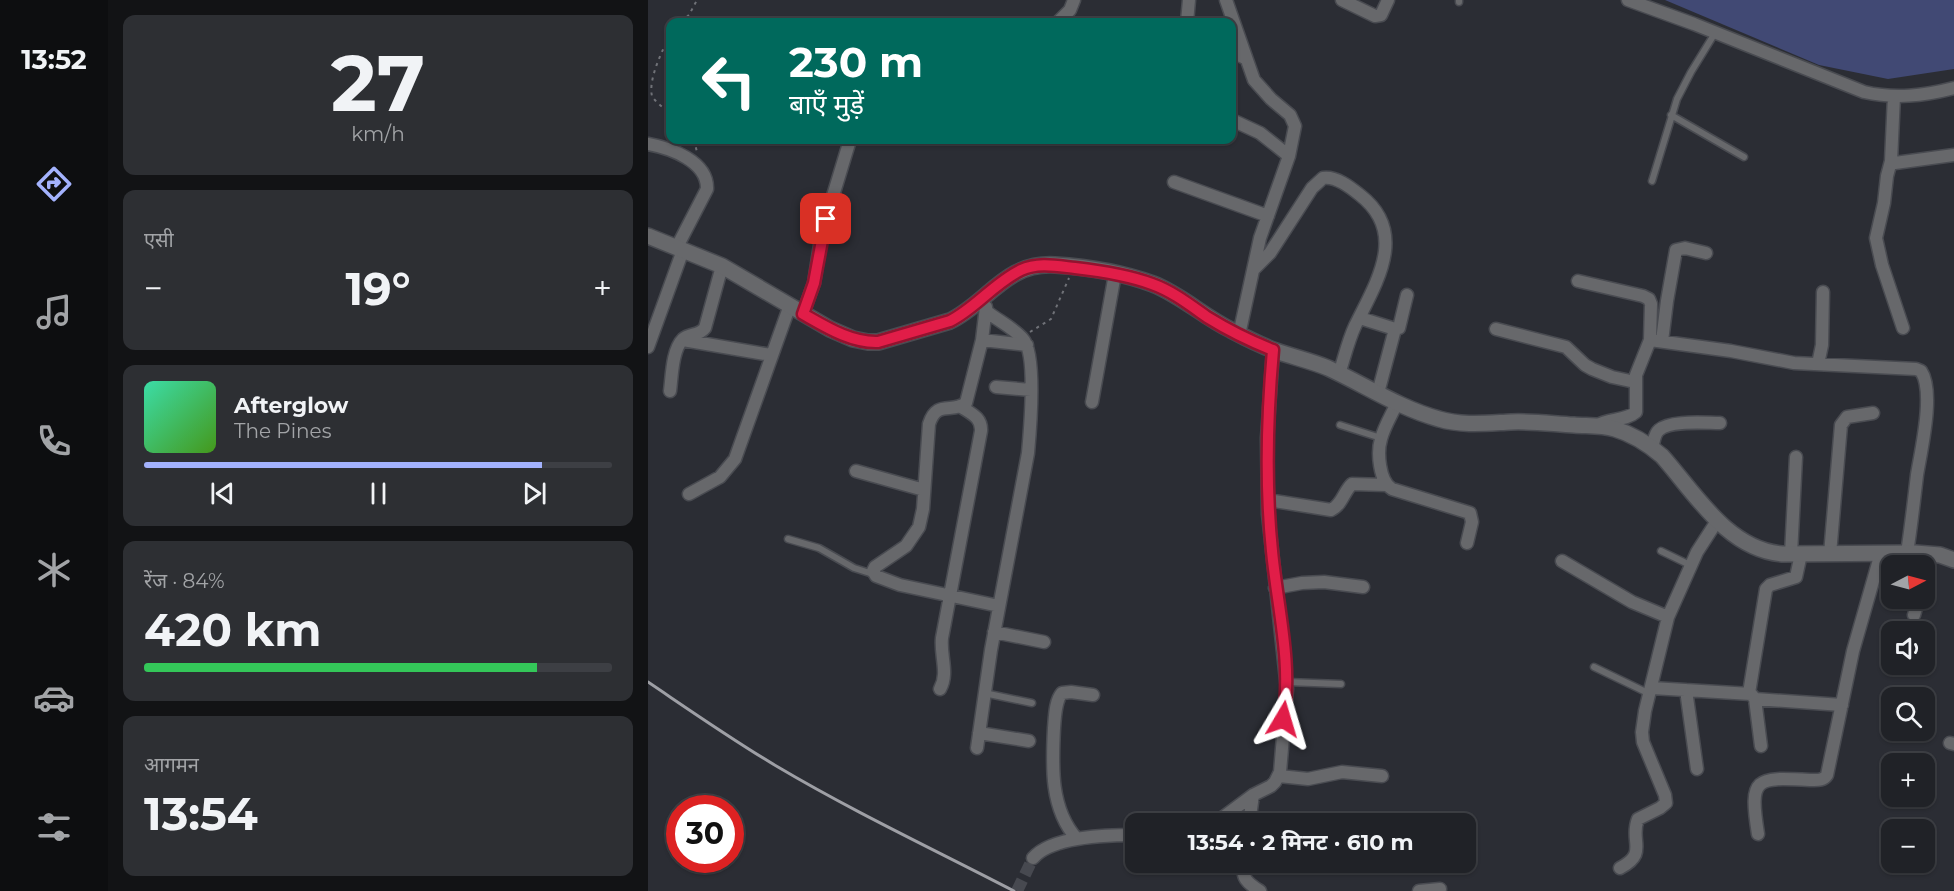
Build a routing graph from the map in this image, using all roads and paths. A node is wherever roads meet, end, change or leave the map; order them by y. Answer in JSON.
{"nodes":[{"id":1,"x":697,"y":0,"type":"edge"},
{"id":2,"x":1074,"y":0,"type":"edge"},
{"id":3,"x":1189,"y":0,"type":"edge"},
{"id":4,"x":1226,"y":0,"type":"edge"},
{"id":5,"x":1342,"y":0,"type":"edge"},
{"id":6,"x":1388,"y":0,"type":"edge"},
{"id":7,"x":1628,"y":0,"type":"edge"},
{"id":8,"x":686,"y":18,"type":"edge"},
{"id":9,"x":1062,"y":18,"type":"edge"},
{"id":10,"x":1187,"y":18,"type":"edge"},
{"id":11,"x":1232,"y":18,"type":"edge"},
{"id":12,"x":1236,"y":31,"type":"edge"},
{"id":13,"x":1715,"y":33,"type":"junction"},
{"id":14,"x":666,"y":45,"type":"edge"},
{"id":15,"x":1236,"y":54,"type":"edge"},
{"id":16,"x":1245,"y":58,"type":"junction"},
{"id":17,"x":1954,"y":88,"type":"edge"},
{"id":18,"x":1894,"y":96,"type":"junction"},
{"id":19,"x":666,"y":109,"type":"edge"},
{"id":20,"x":1671,"y":115,"type":"junction"},
{"id":21,"x":1236,"y":122,"type":"edge"},
{"id":22,"x":648,"y":144,"type":"edge"},
{"id":23,"x":849,"y":144,"type":"edge"},
{"id":24,"x":1954,"y":155,"type":"edge"},
{"id":25,"x":1288,"y":156,"type":"junction"},
{"id":26,"x":1744,"y":157,"type":"dead end"},
{"id":27,"x":1891,"y":161,"type":"junction"},
{"id":28,"x":1652,"y":181,"type":"dead end"},
{"id":29,"x":1174,"y":182,"type":"dead end"},
{"id":30,"x":1268,"y":216,"type":"junction"},
{"id":31,"x":648,"y":236,"type":"edge"},
{"id":32,"x":680,"y":248,"type":"junction"},
{"id":33,"x":1706,"y":253,"type":"dead end"},
{"id":34,"x":722,"y":266,"type":"junction"},
{"id":35,"x":1075,"y":268,"type":"junction"},
{"id":36,"x":1253,"y":270,"type":"junction"},
{"id":37,"x":1115,"y":274,"type":"junction"},
{"id":38,"x":1578,"y":281,"type":"dead end"},
{"id":39,"x":1823,"y":292,"type":"dead end"},
{"id":40,"x":987,"y":294,"type":"junction"},
{"id":41,"x":1407,"y":295,"type":"dead end"},
{"id":42,"x":796,"y":309,"type":"junction"},
{"id":43,"x":986,"y":311,"type":"junction"},
{"id":44,"x":1360,"y":318,"type":"junction"},
{"id":45,"x":1903,"y":328,"type":"dead end"},
{"id":46,"x":1395,"y":329,"type":"junction"},
{"id":47,"x":1496,"y":329,"type":"dead end"},
{"id":48,"x":1239,"y":335,"type":"junction"},
{"id":49,"x":682,"y":340,"type":"junction"},
{"id":50,"x":982,"y":340,"type":"junction"},
{"id":51,"x":1024,"y":341,"type":"junction"},
{"id":52,"x":1656,"y":341,"type":"junction"},
{"id":53,"x":648,"y":347,"type":"edge"},
{"id":54,"x":1273,"y":350,"type":"junction"},
{"id":55,"x":771,"y":355,"type":"junction"},
{"id":56,"x":1818,"y":364,"type":"junction"},
{"id":57,"x":1339,"y":374,"type":"junction"},
{"id":58,"x":1635,"y":382,"type":"junction"},
{"id":59,"x":996,"y":387,"type":"dead end"},
{"id":60,"x":1030,"y":390,"type":"junction"},
{"id":61,"x":670,"y":391,"type":"dead end"},
{"id":62,"x":1378,"y":393,"type":"junction"},
{"id":63,"x":1092,"y":402,"type":"dead end"},
{"id":64,"x":1397,"y":403,"type":"junction"},
{"id":65,"x":960,"y":406,"type":"junction"},
{"id":66,"x":1873,"y":413,"type":"dead end"},
{"id":67,"x":1720,"y":423,"type":"dead end"},
{"id":68,"x":1340,"y":425,"type":"dead end"},
{"id":69,"x":1596,"y":426,"type":"junction"},
{"id":70,"x":1381,"y":438,"type":"junction"},
{"id":71,"x":1652,"y":448,"type":"junction"},
{"id":72,"x":1796,"y":457,"type":"dead end"},
{"id":73,"x":856,"y":471,"type":"dead end"},
{"id":74,"x":1386,"y":485,"type":"junction"},
{"id":75,"x":924,"y":490,"type":"junction"},
{"id":76,"x":689,"y":494,"type":"dead end"},
{"id":77,"x":1268,"y":500,"type":"junction"},
{"id":78,"x":1717,"y":521,"type":"junction"},
{"id":79,"x":788,"y":539,"type":"dead end"},
{"id":80,"x":1467,"y":543,"type":"dead end"},
{"id":81,"x":1661,"y":551,"type":"dead end"},
{"id":82,"x":1881,"y":553,"type":"junction"},
{"id":83,"x":1907,"y":553,"type":"junction"},
{"id":84,"x":1796,"y":554,"type":"junction"},
{"id":85,"x":1830,"y":554,"type":"junction"},
{"id":86,"x":1931,"y":554,"type":"joint"},
{"id":87,"x":1954,"y":560,"type":"edge"},
{"id":88,"x":1562,"y":561,"type":"dead end"},
{"id":89,"x":1690,"y":565,"type":"junction"},
{"id":90,"x":874,"y":574,"type":"junction"},
{"id":91,"x":1363,"y":587,"type":"dead end"},
{"id":92,"x":1275,"y":588,"type":"junction"},
{"id":93,"x":950,"y":595,"type":"junction"},
{"id":94,"x":999,"y":606,"type":"junction"},
{"id":95,"x":1915,"y":609,"type":"edge"},
{"id":96,"x":1914,"y":615,"type":"dead end"},
{"id":97,"x":1668,"y":617,"type":"junction"},
{"id":98,"x":994,"y":632,"type":"junction"},
{"id":99,"x":1044,"y":642,"type":"dead end"},
{"id":100,"x":1594,"y":667,"type":"dead end"},
{"id":101,"x":1287,"y":682,"type":"junction"},
{"id":102,"x":1341,"y":684,"type":"dead end"},
{"id":103,"x":940,"y":689,"type":"dead end"},
{"id":104,"x":1686,"y":690,"type":"junction"},
{"id":105,"x":1651,"y":691,"type":"junction"},
{"id":106,"x":984,"y":693,"type":"junction"},
{"id":107,"x":1093,"y":695,"type":"dead end"},
{"id":108,"x":1752,"y":696,"type":"junction"},
{"id":109,"x":1032,"y":703,"type":"dead end"},
{"id":110,"x":1842,"y":705,"type":"junction"},
{"id":111,"x":979,"y":733,"type":"junction"},
{"id":112,"x":1029,"y":741,"type":"dead end"},
{"id":113,"x":1761,"y":746,"type":"dead end"},
{"id":114,"x":977,"y":748,"type":"dead end"},
{"id":115,"x":1696,"y":769,"type":"dead end"},
{"id":116,"x":1279,"y":776,"type":"junction"},
{"id":117,"x":1383,"y":776,"type":"dead end"},
{"id":118,"x":1253,"y":795,"type":"junction"},
{"id":119,"x":1229,"y":813,"type":"edge"},
{"id":120,"x":1251,"y":813,"type":"edge"},
{"id":121,"x":1758,"y":834,"type":"dead end"},
{"id":122,"x":1125,"y":835,"type":"edge"},
{"id":123,"x":1077,"y":840,"type":"junction"},
{"id":124,"x":1033,"y":858,"type":"tunnel mouth"},
{"id":125,"x":1620,"y":868,"type":"dead end"},
{"id":126,"x":1243,"y":873,"type":"edge"},
{"id":127,"x":1440,"y":889,"type":"dead end"},
{"id":128,"x":1260,"y":891,"type":"edge"},
{"id":129,"x":1419,"y":891,"type":"edge"}],
"edges":[{"from":1,"to":8,"type":"path"},
{"from":2,"to":9,"type":"street"},
{"from":3,"to":10,"type":"street"},
{"from":4,"to":11,"type":"street"},
{"from":5,"to":6,"type":"street"},
{"from":7,"to":13,"type":"street"},
{"from":12,"to":16,"type":"street"},
{"from":13,"to":18,"type":"street"},
{"from":13,"to":20,"type":"lane"},
{"from":14,"to":19,"type":"path"},
{"from":15,"to":16,"type":"street"},
{"from":16,"to":25,"type":"street"},
{"from":17,"to":18,"type":"street"},
{"from":18,"to":27,"type":"street"},
{"from":20,"to":26,"type":"lane"},
{"from":20,"to":28,"type":"lane"},
{"from":21,"to":25,"type":"street"},
{"from":22,"to":32,"type":"street"},
{"from":23,"to":42,"type":"street"},
{"from":24,"to":27,"type":"street"},
{"from":25,"to":30,"type":"street"},
{"from":27,"to":45,"type":"street"},
{"from":29,"to":30,"type":"street"},
{"from":30,"to":36,"type":"street"},
{"from":31,"to":32,"type":"street"},
{"from":32,"to":34,"type":"street"},
{"from":32,"to":53,"type":"street"},
{"from":33,"to":52,"type":"street"},
{"from":34,"to":42,"type":"street"},
{"from":34,"to":49,"type":"street"},
{"from":35,"to":37,"type":"street"},
{"from":35,"to":40,"type":"street"},
{"from":35,"to":51,"type":"path"},
{"from":36,"to":44,"type":"street"},
{"from":36,"to":48,"type":"street"},
{"from":37,"to":48,"type":"street"},
{"from":37,"to":63,"type":"street"},
{"from":38,"to":52,"type":"street"},
{"from":39,"to":56,"type":"street"},
{"from":40,"to":42,"type":"street"},
{"from":40,"to":43,"type":"street"},
{"from":41,"to":46,"type":"street"},
{"from":42,"to":55,"type":"street"},
{"from":43,"to":50,"type":"street"},
{"from":43,"to":51,"type":"street"},
{"from":44,"to":46,"type":"street"},
{"from":44,"to":57,"type":"street"},
{"from":46,"to":62,"type":"street"},
{"from":47,"to":58,"type":"street"},
{"from":48,"to":54,"type":"street"},
{"from":49,"to":55,"type":"street"},
{"from":49,"to":61,"type":"street"},
{"from":50,"to":51,"type":"street"},
{"from":50,"to":65,"type":"street"},
{"from":51,"to":60,"type":"street"},
{"from":52,"to":56,"type":"street"},
{"from":52,"to":58,"type":"street"},
{"from":54,"to":57,"type":"street"},
{"from":54,"to":77,"type":"street"},
{"from":55,"to":76,"type":"street"},
{"from":56,"to":83,"type":"street"},
{"from":57,"to":62,"type":"street"},
{"from":58,"to":69,"type":"street"},
{"from":59,"to":60,"type":"street"},
{"from":60,"to":94,"type":"street"},
{"from":62,"to":64,"type":"street"},
{"from":64,"to":69,"type":"street"},
{"from":64,"to":70,"type":"street"},
{"from":65,"to":75,"type":"street"},
{"from":65,"to":93,"type":"street"},
{"from":66,"to":85,"type":"street"},
{"from":67,"to":71,"type":"street"},
{"from":68,"to":70,"type":"lane"},
{"from":69,"to":71,"type":"street"},
{"from":70,"to":74,"type":"street"},
{"from":71,"to":78,"type":"street"},
{"from":72,"to":84,"type":"street"},
{"from":73,"to":75,"type":"street"},
{"from":74,"to":77,"type":"street"},
{"from":74,"to":80,"type":"street"},
{"from":75,"to":90,"type":"street"},
{"from":77,"to":92,"type":"street"},
{"from":78,"to":84,"type":"street"},
{"from":78,"to":89,"type":"street"},
{"from":79,"to":90,"type":"lane"},
{"from":81,"to":89,"type":"lane"},
{"from":82,"to":83,"type":"street"},
{"from":82,"to":85,"type":"street"},
{"from":82,"to":110,"type":"street"},
{"from":83,"to":86,"type":"street"},
{"from":84,"to":85,"type":"street"},
{"from":84,"to":108,"type":"street"},
{"from":86,"to":87,"type":"street"},
{"from":88,"to":97,"type":"street"},
{"from":89,"to":97,"type":"street"},
{"from":90,"to":93,"type":"street"},
{"from":91,"to":92,"type":"street"},
{"from":92,"to":101,"type":"street"},
{"from":93,"to":94,"type":"street"},
{"from":93,"to":103,"type":"street"},
{"from":94,"to":98,"type":"street"},
{"from":95,"to":96,"type":"street"},
{"from":97,"to":105,"type":"street"},
{"from":98,"to":99,"type":"street"},
{"from":98,"to":106,"type":"street"},
{"from":100,"to":105,"type":"lane"},
{"from":101,"to":102,"type":"lane"},
{"from":101,"to":116,"type":"street"},
{"from":104,"to":105,"type":"street"},
{"from":104,"to":108,"type":"street"},
{"from":104,"to":115,"type":"street"},
{"from":105,"to":125,"type":"street"},
{"from":106,"to":109,"type":"lane"},
{"from":106,"to":111,"type":"street"},
{"from":107,"to":123,"type":"street"},
{"from":108,"to":110,"type":"street"},
{"from":108,"to":113,"type":"street"},
{"from":110,"to":121,"type":"street"},
{"from":111,"to":112,"type":"street"},
{"from":111,"to":114,"type":"street"},
{"from":116,"to":117,"type":"street"},
{"from":116,"to":118,"type":"street"},
{"from":118,"to":119,"type":"street"},
{"from":118,"to":120,"type":"street"},
{"from":122,"to":123,"type":"street"},
{"from":123,"to":124,"type":"street"},
{"from":126,"to":128,"type":"street"},
{"from":127,"to":129,"type":"street"}]}
